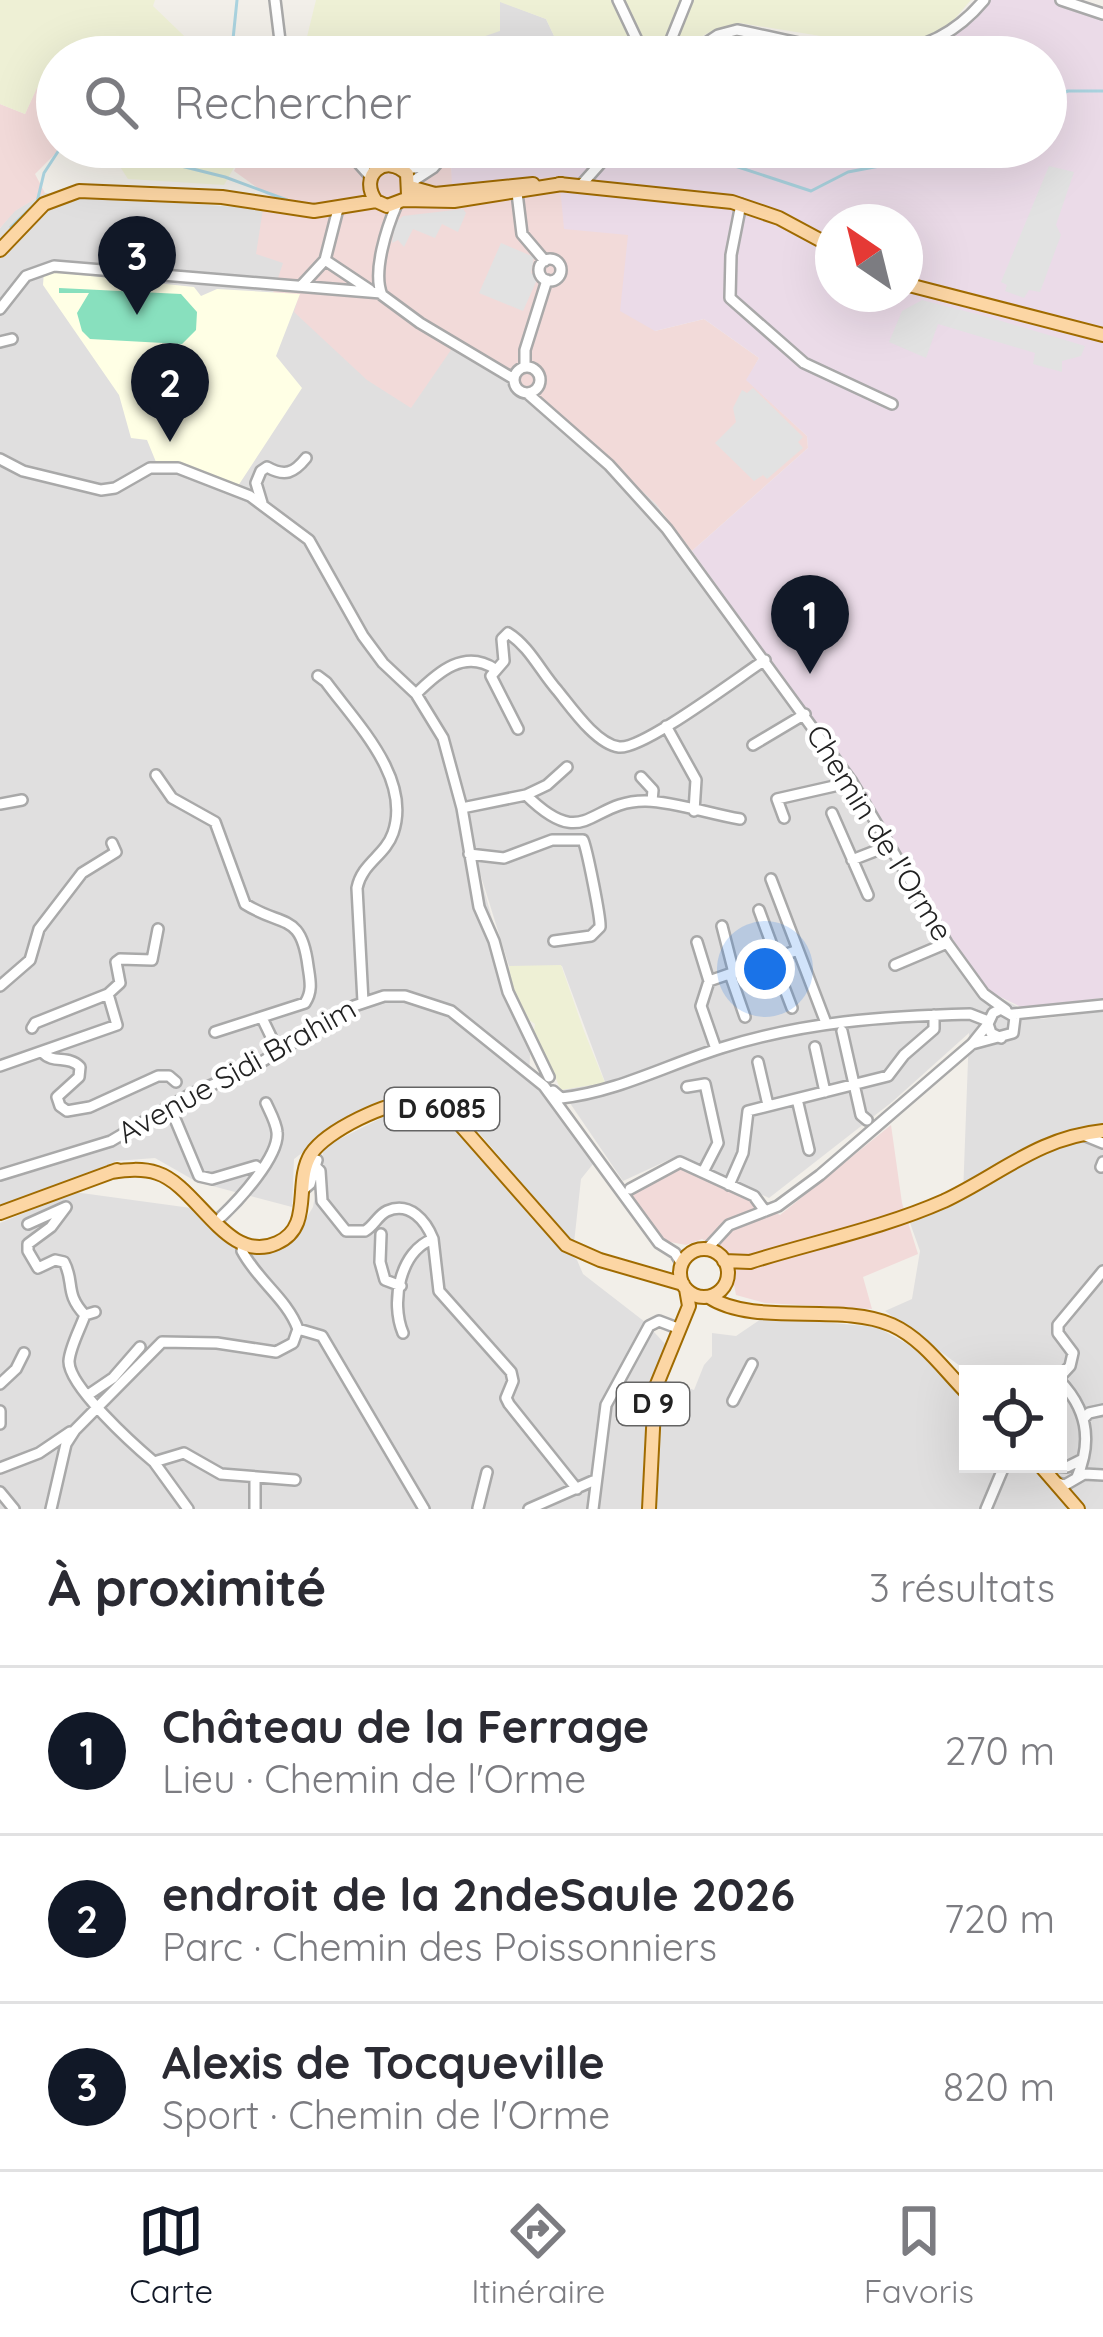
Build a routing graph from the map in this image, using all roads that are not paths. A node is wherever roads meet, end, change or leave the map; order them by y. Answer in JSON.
{"nodes":[{"id":1,"x":275,"y":0,"type":"edge"},
{"id":2,"x":618,"y":0,"type":"edge"},
{"id":3,"x":687,"y":0,"type":"edge"},
{"id":4,"x":984,"y":0,"type":"edge"},
{"id":5,"x":1061,"y":0,"type":"edge"},
{"id":6,"x":1103,"y":14,"type":"edge"},
{"id":7,"x":279,"y":36,"type":"edge"},
{"id":8,"x":635,"y":36,"type":"edge"},
{"id":9,"x":672,"y":36,"type":"edge"},
{"id":10,"x":716,"y":36,"type":"edge"},
{"id":11,"x":769,"y":36,"type":"edge"},
{"id":12,"x":944,"y":36,"type":"edge"},
{"id":13,"x":362,"y":168,"type":"edge"},
{"id":14,"x":380,"y":168,"type":"edge"},
{"id":15,"x":397,"y":168,"type":"edge"},
{"id":16,"x":421,"y":168,"type":"edge"},
{"id":17,"x":435,"y":168,"type":"edge"},
{"id":18,"x":597,"y":168,"type":"edge"},
{"id":19,"x":369,"y":181,"type":"junction"},
{"id":20,"x":562,"y":184,"type":"junction"},
{"id":21,"x":582,"y":184,"type":"junction"},
{"id":22,"x":405,"y":189,"type":"junction"},
{"id":23,"x":471,"y":190,"type":"junction"},
{"id":24,"x":450,"y":192,"type":"junction"},
{"id":25,"x":517,"y":193,"type":"junction"},
{"id":26,"x":379,"y":202,"type":"junction"},
{"id":27,"x":741,"y":204,"type":"junction"},
{"id":28,"x":285,"y":207,"type":"junction"},
{"id":29,"x":338,"y":209,"type":"junction"},
{"id":30,"x":387,"y":229,"type":"junction"},
{"id":31,"x":815,"y":237,"type":"edge"},
{"id":32,"x":0,"y":255,"type":"edge"},
{"id":33,"x":325,"y":260,"type":"junction"},
{"id":34,"x":545,"y":260,"type":"junction"},
{"id":35,"x":379,"y":275,"type":"junction"},
{"id":36,"x":547,"y":280,"type":"junction"},
{"id":37,"x":301,"y":286,"type":"junction"},
{"id":38,"x":360,"y":288,"type":"junction"},
{"id":39,"x":923,"y":289,"type":"edge"},
{"id":40,"x":378,"y":293,"type":"junction"},
{"id":41,"x":0,"y":309,"type":"edge"},
{"id":42,"x":1103,"y":339,"type":"edge"},
{"id":43,"x":525,"y":367,"type":"junction"},
{"id":44,"x":514,"y":379,"type":"junction"},
{"id":45,"x":531,"y":392,"type":"junction"},
{"id":46,"x":892,"y":404,"type":"dead end"},
{"id":47,"x":306,"y":458,"type":"dead end"},
{"id":48,"x":0,"y":460,"type":"edge"},
{"id":49,"x":262,"y":503,"type":"junction"},
{"id":50,"x":765,"y":660,"type":"junction"},
{"id":51,"x":495,"y":669,"type":"junction"},
{"id":52,"x":318,"y":676,"type":"dead end"},
{"id":53,"x":416,"y":694,"type":"junction"},
{"id":54,"x":805,"y":714,"type":"junction"},
{"id":55,"x":666,"y":726,"type":"junction"},
{"id":56,"x":518,"y":729,"type":"dead end"},
{"id":57,"x":753,"y":745,"type":"dead end"},
{"id":58,"x":567,"y":767,"type":"dead end"},
{"id":59,"x":156,"y":775,"type":"dead end"},
{"id":60,"x":641,"y":777,"type":"dead end"},
{"id":61,"x":852,"y":782,"type":"junction"},
{"id":62,"x":526,"y":795,"type":"junction"},
{"id":63,"x":22,"y":800,"type":"dead end"},
{"id":64,"x":652,"y":801,"type":"junction"},
{"id":65,"x":0,"y":804,"type":"edge"},
{"id":66,"x":462,"y":808,"type":"junction"},
{"id":67,"x":694,"y":811,"type":"junction"},
{"id":68,"x":832,"y":813,"type":"dead end"},
{"id":69,"x":784,"y":818,"type":"dead end"},
{"id":70,"x":740,"y":819,"type":"dead end"},
{"id":71,"x":112,"y":843,"type":"dead end"},
{"id":72,"x":888,"y":846,"type":"junction"},
{"id":73,"x":469,"y":854,"type":"junction"},
{"id":74,"x":852,"y":860,"type":"junction"},
{"id":75,"x":771,"y":879,"type":"dead end"},
{"id":76,"x":868,"y":896,"type":"dead end"},
{"id":77,"x":759,"y":910,"type":"dead end"},
{"id":78,"x":722,"y":926,"type":"dead end"},
{"id":79,"x":158,"y":929,"type":"dead end"},
{"id":80,"x":554,"y":941,"type":"dead end"},
{"id":81,"x":697,"y":942,"type":"dead end"},
{"id":82,"x":946,"y":944,"type":"junction"},
{"id":83,"x":798,"y":950,"type":"junction"},
{"id":84,"x":774,"y":957,"type":"junction"},
{"id":85,"x":895,"y":964,"type":"dead end"},
{"id":86,"x":732,"y":973,"type":"junction"},
{"id":87,"x":709,"y":981,"type":"junction"},
{"id":88,"x":0,"y":986,"type":"edge"},
{"id":89,"x":108,"y":994,"type":"junction"},
{"id":90,"x":984,"y":994,"type":"junction"},
{"id":91,"x":362,"y":1002,"type":"junction"},
{"id":92,"x":1103,"y":1005,"type":"edge"},
{"id":93,"x":792,"y":1008,"type":"dead end"},
{"id":94,"x":1010,"y":1012,"type":"junction"},
{"id":95,"x":1039,"y":1014,"type":"junction"},
{"id":96,"x":934,"y":1015,"type":"junction"},
{"id":97,"x":746,"y":1017,"type":"dead end"},
{"id":98,"x":263,"y":1020,"type":"junction"},
{"id":99,"x":989,"y":1020,"type":"junction"},
{"id":100,"x":826,"y":1023,"type":"junction"},
{"id":101,"x":32,"y":1028,"type":"dead end"},
{"id":102,"x":842,"y":1031,"type":"dead end"},
{"id":103,"x":215,"y":1032,"type":"dead end"},
{"id":104,"x":1013,"y":1033,"type":"junction"},
{"id":105,"x":1001,"y":1038,"type":"junction"},
{"id":106,"x":972,"y":1044,"type":"junction"},
{"id":107,"x":815,"y":1047,"type":"dead end"},
{"id":108,"x":716,"y":1049,"type":"junction"},
{"id":109,"x":278,"y":1051,"type":"junction"},
{"id":110,"x":43,"y":1053,"type":"junction"},
{"id":111,"x":758,"y":1063,"type":"dead end"},
{"id":112,"x":0,"y":1066,"type":"edge"},
{"id":113,"x":541,"y":1079,"type":"junction"},
{"id":114,"x":176,"y":1082,"type":"dead end"},
{"id":115,"x":855,"y":1085,"type":"junction"},
{"id":116,"x":687,"y":1088,"type":"dead end"},
{"id":117,"x":825,"y":1092,"type":"junction"},
{"id":118,"x":561,"y":1098,"type":"junction"},
{"id":119,"x":797,"y":1099,"type":"junction"},
{"id":120,"x":266,"y":1103,"type":"dead end"},
{"id":121,"x":768,"y":1105,"type":"junction"},
{"id":122,"x":170,"y":1107,"type":"junction"},
{"id":123,"x":867,"y":1120,"type":"dead end"},
{"id":124,"x":579,"y":1130,"type":"junction"},
{"id":125,"x":1103,"y":1131,"type":"edge"},
{"id":126,"x":1081,"y":1134,"type":"junction"},
{"id":127,"x":1103,"y":1143,"type":"edge"},
{"id":128,"x":809,"y":1150,"type":"dead end"},
{"id":129,"x":314,"y":1159,"type":"junction"},
{"id":130,"x":260,"y":1169,"type":"junction"},
{"id":131,"x":111,"y":1172,"type":"junction"},
{"id":132,"x":703,"y":1172,"type":"junction"},
{"id":133,"x":0,"y":1175,"type":"edge"},
{"id":134,"x":729,"y":1185,"type":"junction"},
{"id":135,"x":630,"y":1189,"type":"dead end"},
{"id":136,"x":188,"y":1192,"type":"junction"},
{"id":137,"x":765,"y":1211,"type":"junction"},
{"id":138,"x":0,"y":1213,"type":"edge"},
{"id":139,"x":221,"y":1216,"type":"junction"},
{"id":140,"x":28,"y":1224,"type":"dead end"},
{"id":141,"x":381,"y":1234,"type":"dead end"},
{"id":142,"x":434,"y":1239,"type":"junction"},
{"id":143,"x":244,"y":1244,"type":"junction"},
{"id":144,"x":699,"y":1255,"type":"junction"},
{"id":145,"x":740,"y":1264,"type":"junction"},
{"id":146,"x":1103,"y":1271,"type":"edge"},
{"id":147,"x":660,"y":1275,"type":"junction"},
{"id":148,"x":726,"y":1281,"type":"junction"},
{"id":149,"x":401,"y":1286,"type":"junction"},
{"id":150,"x":684,"y":1286,"type":"junction"},
{"id":151,"x":699,"y":1300,"type":"junction"},
{"id":152,"x":772,"y":1310,"type":"junction"},
{"id":153,"x":298,"y":1329,"type":"junction"},
{"id":154,"x":680,"y":1329,"type":"junction"},
{"id":155,"x":403,"y":1334,"type":"dead end"},
{"id":156,"x":140,"y":1347,"type":"dead end"},
{"id":157,"x":24,"y":1353,"type":"dead end"},
{"id":158,"x":752,"y":1364,"type":"dead end"},
{"id":159,"x":1067,"y":1369,"type":"edge"},
{"id":160,"x":0,"y":1384,"type":"edge"},
{"id":161,"x":959,"y":1385,"type":"edge"},
{"id":162,"x":1067,"y":1389,"type":"edge"},
{"id":163,"x":88,"y":1395,"type":"junction"},
{"id":164,"x":734,"y":1401,"type":"dead end"},
{"id":165,"x":98,"y":1408,"type":"junction"},
{"id":166,"x":0,"y":1411,"type":"edge"},
{"id":167,"x":1103,"y":1411,"type":"edge"},
{"id":168,"x":1083,"y":1419,"type":"junction"},
{"id":169,"x":0,"y":1424,"type":"edge"},
{"id":170,"x":75,"y":1430,"type":"junction"},
{"id":171,"x":1086,"y":1456,"type":"junction"},
{"id":172,"x":154,"y":1462,"type":"junction"},
{"id":173,"x":0,"y":1468,"type":"edge"},
{"id":174,"x":487,"y":1472,"type":"dead end"},
{"id":175,"x":1002,"y":1473,"type":"edge"},
{"id":176,"x":1103,"y":1475,"type":"edge"},
{"id":177,"x":1058,"y":1476,"type":"edge"},
{"id":178,"x":255,"y":1478,"type":"junction"},
{"id":179,"x":295,"y":1480,"type":"dead end"},
{"id":180,"x":595,"y":1480,"type":"junction"},
{"id":181,"x":577,"y":1489,"type":"junction"},
{"id":182,"x":0,"y":1492,"type":"edge"},
{"id":183,"x":14,"y":1509,"type":"edge"},
{"id":184,"x":51,"y":1509,"type":"edge"},
{"id":185,"x":188,"y":1509,"type":"edge"},
{"id":186,"x":254,"y":1509,"type":"edge"},
{"id":187,"x":424,"y":1509,"type":"edge"},
{"id":188,"x":463,"y":1509,"type":"edge"},
{"id":189,"x":479,"y":1509,"type":"edge"},
{"id":190,"x":529,"y":1509,"type":"edge"},
{"id":191,"x":593,"y":1509,"type":"edge"},
{"id":192,"x":649,"y":1509,"type":"edge"},
{"id":193,"x":986,"y":1509,"type":"edge"},
{"id":194,"x":1078,"y":1509,"type":"edge"}],
"edges":[{"from":1,"to":7,"type":"street"},
{"from":2,"to":8,"type":"street"},
{"from":3,"to":9,"type":"street"},
{"from":4,"to":12,"type":"street"},
{"from":5,"to":6,"type":"street"},
{"from":10,"to":11,"type":"street"},
{"from":13,"to":19,"type":"street"},
{"from":14,"to":19,"type":"main road"},
{"from":15,"to":22,"type":"main road"},
{"from":16,"to":22,"type":"street"},
{"from":17,"to":24,"type":"street"},
{"from":18,"to":21,"type":"street"},
{"from":19,"to":26,"type":"main road"},
{"from":19,"to":28,"type":"main road"},
{"from":20,"to":21,"type":"main road"},
{"from":20,"to":23,"type":"main road"},
{"from":20,"to":25,"type":"main road"},
{"from":21,"to":27,"type":"main road"},
{"from":22,"to":24,"type":"main road"},
{"from":22,"to":25,"type":"main road"},
{"from":22,"to":26,"type":"main road"},
{"from":22,"to":30,"type":"street"},
{"from":23,"to":24,"type":"main road"},
{"from":23,"to":25,"type":"street"},
{"from":25,"to":34,"type":"street"},
{"from":26,"to":29,"type":"main road"},
{"from":26,"to":30,"type":"street"},
{"from":27,"to":31,"type":"main road"},
{"from":27,"to":46,"type":"street"},
{"from":28,"to":29,"type":"main road"},
{"from":28,"to":32,"type":"main road"},
{"from":29,"to":33,"type":"street"},
{"from":30,"to":35,"type":"street"},
{"from":33,"to":37,"type":"street"},
{"from":33,"to":38,"type":"street"},
{"from":34,"to":36,"type":"street"},
{"from":34,"to":36,"type":"street"},
{"from":35,"to":38,"type":"street"},
{"from":35,"to":40,"type":"street"},
{"from":36,"to":43,"type":"street"},
{"from":37,"to":38,"type":"street"},
{"from":37,"to":41,"type":"street"},
{"from":38,"to":40,"type":"street"},
{"from":39,"to":42,"type":"main road"},
{"from":40,"to":44,"type":"street"},
{"from":43,"to":44,"type":"street"},
{"from":43,"to":45,"type":"street"},
{"from":44,"to":45,"type":"street","name":"Chemin de l'Orme"},
{"from":45,"to":50,"type":"street","name":"Chemin de l'Orme"},
{"from":47,"to":49,"type":"street"},
{"from":48,"to":49,"type":"street"},
{"from":49,"to":53,"type":"street"},
{"from":50,"to":54,"type":"street","name":"Chemin de l'Orme"},
{"from":50,"to":55,"type":"street"},
{"from":51,"to":53,"type":"street"},
{"from":51,"to":55,"type":"street"},
{"from":51,"to":56,"type":"street"},
{"from":52,"to":91,"type":"street"},
{"from":53,"to":66,"type":"street"},
{"from":54,"to":57,"type":"street"},
{"from":54,"to":61,"type":"street","name":"Chemin de l'Orme"},
{"from":55,"to":67,"type":"street"},
{"from":58,"to":62,"type":"street"},
{"from":59,"to":98,"type":"street"},
{"from":60,"to":64,"type":"street"},
{"from":61,"to":69,"type":"street"},
{"from":61,"to":72,"type":"street","name":"Chemin de l'Orme"},
{"from":62,"to":64,"type":"street"},
{"from":62,"to":66,"type":"street"},
{"from":63,"to":65,"type":"street"},
{"from":64,"to":67,"type":"street"},
{"from":66,"to":73,"type":"street"},
{"from":67,"to":70,"type":"street"},
{"from":68,"to":74,"type":"street"},
{"from":71,"to":88,"type":"street"},
{"from":72,"to":74,"type":"street"},
{"from":72,"to":82,"type":"street","name":"Chemin de l'Orme"},
{"from":73,"to":80,"type":"street"},
{"from":73,"to":113,"type":"street"},
{"from":74,"to":76,"type":"street"},
{"from":75,"to":83,"type":"street"},
{"from":77,"to":84,"type":"street"},
{"from":78,"to":86,"type":"street"},
{"from":79,"to":89,"type":"street"},
{"from":81,"to":87,"type":"street"},
{"from":82,"to":85,"type":"street"},
{"from":82,"to":90,"type":"street","name":"Chemin de l'Orme"},
{"from":83,"to":84,"type":"street"},
{"from":83,"to":100,"type":"street"},
{"from":84,"to":86,"type":"street"},
{"from":84,"to":93,"type":"street"},
{"from":86,"to":87,"type":"street"},
{"from":86,"to":97,"type":"street"},
{"from":87,"to":108,"type":"street"},
{"from":89,"to":101,"type":"street"},
{"from":89,"to":110,"type":"street"},
{"from":90,"to":94,"type":"street","name":"Chemin de l'Orme"},
{"from":90,"to":99,"type":"street","name":"Chemin de l'Orme"},
{"from":91,"to":109,"type":"street","name":"Avenue Sidi Brahim"},
{"from":91,"to":113,"type":"street","name":"Avenue Sidi Brahim"},
{"from":92,"to":95,"type":"street"},
{"from":94,"to":95,"type":"street"},
{"from":94,"to":99,"type":"street"},
{"from":94,"to":104,"type":"street"},
{"from":95,"to":104,"type":"street"},
{"from":96,"to":99,"type":"street"},
{"from":96,"to":100,"type":"street"},
{"from":96,"to":115,"type":"street"},
{"from":98,"to":103,"type":"street"},
{"from":98,"to":109,"type":"street"},
{"from":99,"to":105,"type":"street"},
{"from":99,"to":106,"type":"street"},
{"from":100,"to":108,"type":"street"},
{"from":102,"to":115,"type":"street"},
{"from":104,"to":105,"type":"street"},
{"from":105,"to":106,"type":"street"},
{"from":106,"to":137,"type":"street"},
{"from":107,"to":117,"type":"street"},
{"from":108,"to":118,"type":"street"},
{"from":109,"to":122,"type":"street","name":"Avenue Sidi Brahim"},
{"from":110,"to":112,"type":"street"},
{"from":110,"to":114,"type":"street"},
{"from":111,"to":121,"type":"street"},
{"from":113,"to":118,"type":"street","name":"Avenue Sidi Brahim"},
{"from":113,"to":124,"type":"street","name":"Avenue Sidi Brahim"},
{"from":115,"to":117,"type":"street"},
{"from":115,"to":123,"type":"street"},
{"from":116,"to":132,"type":"street"},
{"from":117,"to":119,"type":"street"},
{"from":118,"to":124,"type":"street","name":"Avenue Sidi Brahim"},
{"from":119,"to":121,"type":"street"},
{"from":119,"to":128,"type":"street"},
{"from":120,"to":130,"type":"street"},
{"from":121,"to":134,"type":"street"},
{"from":122,"to":130,"type":"street"},
{"from":122,"to":133,"type":"street","name":"Avenue Sidi Brahim"},
{"from":124,"to":144,"type":"street","name":"Avenue Sidi Brahim"},
{"from":125,"to":126,"type":"main road"},
{"from":126,"to":127,"type":"street"},
{"from":126,"to":145,"type":"main road"},
{"from":129,"to":142,"type":"street"},
{"from":129,"to":143,"type":"main road"},
{"from":129,"to":147,"type":"main road","number":"D 6085"},
{"from":130,"to":139,"type":"street"},
{"from":131,"to":136,"type":"main road"},
{"from":131,"to":138,"type":"main road"},
{"from":131,"to":139,"type":"main road"},
{"from":132,"to":134,"type":"street"},
{"from":132,"to":135,"type":"street"},
{"from":134,"to":137,"type":"street"},
{"from":136,"to":139,"type":"main road"},
{"from":136,"to":143,"type":"main road"},
{"from":137,"to":144,"type":"street"},
{"from":139,"to":143,"type":"main road"},
{"from":140,"to":163,"type":"street"},
{"from":141,"to":149,"type":"street"},
{"from":142,"to":149,"type":"street"},
{"from":142,"to":181,"type":"street"},
{"from":143,"to":153,"type":"street"},
{"from":144,"to":145,"type":"main road"},
{"from":144,"to":147,"type":"main road"},
{"from":144,"to":148,"type":"main road"},
{"from":144,"to":150,"type":"main road"},
{"from":145,"to":148,"type":"main road"},
{"from":146,"to":159,"type":"street"},
{"from":147,"to":150,"type":"main road","number":"D 6085"},
{"from":148,"to":151,"type":"main road"},
{"from":148,"to":152,"type":"main road"},
{"from":149,"to":155,"type":"street"},
{"from":150,"to":151,"type":"main road","number":"D 9"},
{"from":151,"to":152,"type":"main road"},
{"from":151,"to":154,"type":"main road","number":"D 9"},
{"from":152,"to":161,"type":"main road"},
{"from":153,"to":165,"type":"street"},
{"from":153,"to":187,"type":"street"},
{"from":154,"to":180,"type":"street"},
{"from":154,"to":192,"type":"main road","number":"D 9"},
{"from":156,"to":163,"type":"street"},
{"from":157,"to":160,"type":"street"},
{"from":158,"to":164,"type":"street"},
{"from":162,"to":168,"type":"street"},
{"from":163,"to":165,"type":"street"},
{"from":165,"to":170,"type":"street"},
{"from":165,"to":172,"type":"street"},
{"from":166,"to":169,"type":"street"},
{"from":167,"to":168,"type":"street"},
{"from":168,"to":171,"type":"street"},
{"from":170,"to":173,"type":"street"},
{"from":170,"to":184,"type":"street"},
{"from":171,"to":177,"type":"street"},
{"from":171,"to":177,"type":"street"},
{"from":172,"to":178,"type":"street"},
{"from":172,"to":185,"type":"street"},
{"from":174,"to":189,"type":"street"},
{"from":175,"to":193,"type":"street"},
{"from":176,"to":177,"type":"street"},
{"from":177,"to":194,"type":"main road"},
{"from":178,"to":179,"type":"street"},
{"from":178,"to":186,"type":"street"},
{"from":180,"to":181,"type":"street"},
{"from":180,"to":191,"type":"street"},
{"from":181,"to":190,"type":"street"},
{"from":182,"to":183,"type":"street"},
{"from":188,"to":189,"type":"street"}]}
